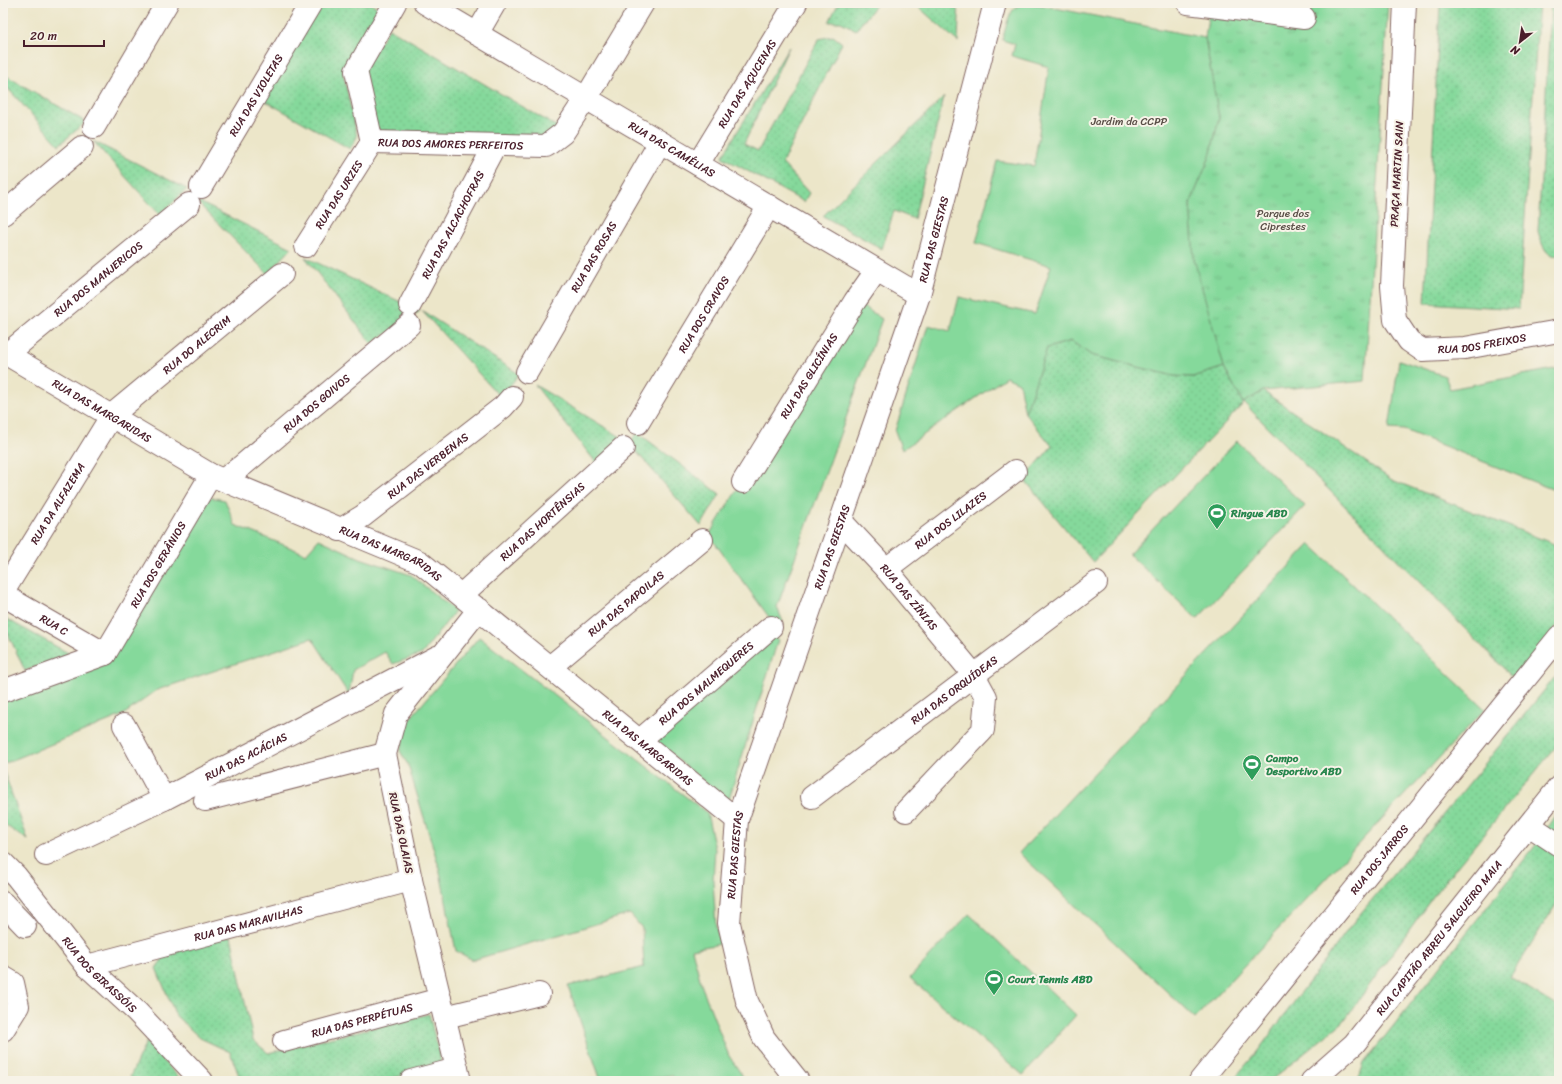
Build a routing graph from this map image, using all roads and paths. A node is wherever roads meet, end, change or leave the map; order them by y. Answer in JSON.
{"nodes":[{"id":1,"x":167,"y":3,"type":"edge"},
{"id":2,"x":311,"y":3,"type":"edge"},
{"id":3,"x":395,"y":3,"type":"edge"},
{"id":4,"x":425,"y":3,"type":"edge"},
{"id":5,"x":495,"y":3,"type":"edge"},
{"id":6,"x":643,"y":3,"type":"edge"},
{"id":7,"x":796,"y":3,"type":"edge"},
{"id":8,"x":995,"y":3,"type":"edge"},
{"id":9,"x":1188,"y":3,"type":"edge"},
{"id":10,"x":1405,"y":3,"type":"edge"},
{"id":11,"x":1304,"y":18,"type":"dead end"},
{"id":12,"x":477,"y":34,"type":"junction"},
{"id":13,"x":586,"y":98,"type":"junction"},
{"id":14,"x":94,"y":126,"type":"dead end"},
{"id":15,"x":372,"y":142,"type":"junction"},
{"id":16,"x":660,"y":142,"type":"junction"},
{"id":17,"x":495,"y":145,"type":"junction"},
{"id":18,"x":82,"y":147,"type":"dead end"},
{"id":19,"x":698,"y":164,"type":"junction"},
{"id":20,"x":195,"y":195,"type":"joint"},
{"id":21,"x":769,"y":206,"type":"junction"},
{"id":22,"x":3,"y":214,"type":"edge"},
{"id":23,"x":306,"y":246,"type":"dead end"},
{"id":24,"x":876,"y":271,"type":"junction"},
{"id":25,"x":282,"y":274,"type":"dead end"},
{"id":26,"x":919,"y":295,"type":"junction"},
{"id":27,"x":410,"y":315,"type":"joint"},
{"id":28,"x":1559,"y":331,"type":"edge"},
{"id":29,"x":1409,"y":340,"type":"joint"},
{"id":30,"x":4,"y":352,"type":"edge"},
{"id":31,"x":527,"y":372,"type":"dead end"},
{"id":32,"x":512,"y":397,"type":"dead end"},
{"id":33,"x":112,"y":415,"type":"junction"},
{"id":34,"x":638,"y":423,"type":"dead end"},
{"id":35,"x":623,"y":448,"type":"dead end"},
{"id":36,"x":1015,"y":471,"type":"dead end"},
{"id":37,"x":217,"y":477,"type":"junction"},
{"id":38,"x":743,"y":482,"type":"dead end"},
{"id":39,"x":841,"y":521,"type":"junction"},
{"id":40,"x":340,"y":530,"type":"junction"},
{"id":41,"x":702,"y":540,"type":"dead end"},
{"id":42,"x":886,"y":570,"type":"junction"},
{"id":43,"x":1096,"y":583,"type":"dead end"},
{"id":44,"x":3,"y":592,"type":"edge"},
{"id":45,"x":3,"y":595,"type":"edge"},
{"id":46,"x":471,"y":603,"type":"junction"},
{"id":47,"x":771,"y":627,"type":"dead end"},
{"id":48,"x":1559,"y":637,"type":"edge"},
{"id":49,"x":444,"y":653,"type":"junction"},
{"id":50,"x":105,"y":654,"type":"junction"},
{"id":51,"x":550,"y":667,"type":"junction"},
{"id":52,"x":974,"y":675,"type":"junction"},
{"id":53,"x":3,"y":690,"type":"edge"},
{"id":54,"x":124,"y":724,"type":"dead end"},
{"id":55,"x":640,"y":740,"type":"junction"},
{"id":56,"x":385,"y":754,"type":"junction"},
{"id":57,"x":1559,"y":787,"type":"edge"},
{"id":58,"x":812,"y":797,"type":"dead end"},
{"id":59,"x":164,"y":799,"type":"junction"},
{"id":60,"x":205,"y":800,"type":"dead end"},
{"id":61,"x":906,"y":811,"type":"dead end"},
{"id":62,"x":737,"y":820,"type":"junction"},
{"id":63,"x":1529,"y":825,"type":"junction"},
{"id":64,"x":1559,"y":845,"type":"edge"},
{"id":65,"x":46,"y":855,"type":"dead end"},
{"id":66,"x":3,"y":863,"type":"edge"},
{"id":67,"x":410,"y":880,"type":"junction"},
{"id":68,"x":3,"y":903,"type":"edge"},
{"id":69,"x":26,"y":926,"type":"dead end"},
{"id":70,"x":87,"y":966,"type":"junction"},
{"id":71,"x":3,"y":977,"type":"edge"},
{"id":72,"x":539,"y":994,"type":"dead end"},
{"id":73,"x":443,"y":1008,"type":"junction"},
{"id":74,"x":3,"y":1030,"type":"edge"},
{"id":75,"x":284,"y":1041,"type":"dead end"},
{"id":76,"x":459,"y":1075,"type":"edge"},
{"id":77,"x":1325,"y":1076,"type":"edge"},
{"id":78,"x":202,"y":1081,"type":"edge"},
{"id":79,"x":411,"y":1081,"type":"edge"},
{"id":80,"x":798,"y":1081,"type":"edge"},
{"id":81,"x":1200,"y":1081,"type":"edge"}],
"edges":[{"from":1,"to":14,"type":"street"},
{"from":2,"to":20,"type":"street","name":"RUA DAS VIOLETAS"},
{"from":3,"to":15,"type":"street","name":"RUA DOS AMORES PERFEITOS"},
{"from":4,"to":12,"type":"street","name":"RUA DAS CAMÉLIAS"},
{"from":5,"to":12,"type":"street"},
{"from":6,"to":13,"type":"street","name":"RUA DOS AMORES PERFEITOS"},
{"from":7,"to":19,"type":"street","name":"RUA DAS AÇUCENAS"},
{"from":8,"to":26,"type":"street","name":"RUA DAS GIESTAS"},
{"from":9,"to":11,"type":"street"},
{"from":10,"to":29,"type":"street","name":"PRAÇA MARTIN SAIN"},
{"from":12,"to":13,"type":"street","name":"RUA DAS CAMÉLIAS"},
{"from":13,"to":16,"type":"street","name":"RUA DAS CAMÉLIAS"},
{"from":13,"to":17,"type":"street","name":"RUA DOS AMORES PERFEITOS"},
{"from":15,"to":17,"type":"street","name":"RUA DOS AMORES PERFEITOS"},
{"from":15,"to":23,"type":"street","name":"RUA DAS URZES"},
{"from":16,"to":19,"type":"street","name":"RUA DAS CAMÉLIAS"},
{"from":16,"to":31,"type":"street","name":"RUA DAS ROSAS"},
{"from":17,"to":27,"type":"street","name":"RUA DAS ALCACHOFRAS"},
{"from":18,"to":22,"type":"street"},
{"from":19,"to":21,"type":"street","name":"RUA DAS CAMÉLIAS"},
{"from":20,"to":30,"type":"street","name":"RUA DOS MANJERICOS"},
{"from":21,"to":24,"type":"street","name":"RUA DAS CAMÉLIAS"},
{"from":21,"to":34,"type":"street","name":"RUA DOS CRAVOS"},
{"from":24,"to":26,"type":"street","name":"RUA DAS CAMÉLIAS"},
{"from":24,"to":38,"type":"street","name":"RUA DAS GLICÍNIAS"},
{"from":25,"to":33,"type":"street","name":"RUA DO ALECRIM"},
{"from":26,"to":39,"type":"street","name":"RUA DAS GIESTAS"},
{"from":27,"to":37,"type":"street","name":"RUA DOS GOIVOS"},
{"from":28,"to":29,"type":"street","name":"RUA DOS FREIXOS"},
{"from":30,"to":33,"type":"street","name":"RUA DAS MARGARIDAS"},
{"from":32,"to":40,"type":"street","name":"RUA DAS VERBENAS"},
{"from":33,"to":37,"type":"street","name":"RUA DAS MARGARIDAS"},
{"from":33,"to":44,"type":"street","name":"RUA DA ALFAZEMA"},
{"from":35,"to":46,"type":"street","name":"RUA DAS HORTÊNSIAS"},
{"from":36,"to":42,"type":"street","name":"RUA DOS LILAZES"},
{"from":37,"to":40,"type":"street","name":"RUA DAS MARGARIDAS"},
{"from":37,"to":50,"type":"street","name":"RUA DOS GERÂNIOS"},
{"from":39,"to":42,"type":"street","name":"RUA DAS ZÍNIAS"},
{"from":39,"to":62,"type":"street","name":"RUA DAS GIESTAS"},
{"from":40,"to":46,"type":"street","name":"RUA DAS MARGARIDAS"},
{"from":41,"to":51,"type":"street","name":"RUA DAS PAPOILAS"},
{"from":42,"to":52,"type":"street","name":"RUA DAS ZÍNIAS"},
{"from":43,"to":52,"type":"street","name":"RUA DAS ORQUÍDEAS"},
{"from":45,"to":50,"type":"street","name":"RUA C"},
{"from":46,"to":49,"type":"street","name":"RUA DAS OLAIAS"},
{"from":46,"to":51,"type":"street","name":"RUA DAS MARGARIDAS"},
{"from":47,"to":55,"type":"street","name":"RUA DOS MALMEQUERES"},
{"from":48,"to":81,"type":"street","name":"RUA DOS JARROS"},
{"from":49,"to":56,"type":"street","name":"RUA DAS OLAIAS"},
{"from":49,"to":59,"type":"street","name":"RUA DAS ACÁCIAS"},
{"from":50,"to":53,"type":"street"},
{"from":51,"to":55,"type":"street","name":"RUA DAS MARGARIDAS"},
{"from":52,"to":58,"type":"street","name":"RUA DAS ORQUÍDEAS"},
{"from":52,"to":61,"type":"street","name":"RUA DAS ZÍNIAS"},
{"from":54,"to":59,"type":"street"},
{"from":55,"to":62,"type":"street","name":"RUA DAS MARGARIDAS"},
{"from":56,"to":60,"type":"street"},
{"from":56,"to":67,"type":"street","name":"RUA DAS OLAIAS"},
{"from":57,"to":63,"type":"street","name":"RUA CAPITÃO ABREU SALGUEIRO MAIA"},
{"from":59,"to":65,"type":"street","name":"RUA DAS ACÁCIAS"},
{"from":62,"to":80,"type":"street","name":"RUA DAS GIESTAS"},
{"from":63,"to":64,"type":"street"},
{"from":63,"to":77,"type":"street","name":"RUA CAPITÃO ABREU SALGUEIRO MAIA"},
{"from":66,"to":70,"type":"street","name":"RUA DOS GIRASSÓIS"},
{"from":67,"to":70,"type":"street","name":"RUA DAS MARAVILHAS"},
{"from":67,"to":73,"type":"street","name":"RUA DAS OLAIAS"},
{"from":68,"to":69,"type":"street"},
{"from":70,"to":78,"type":"street","name":"RUA DOS GIRASSÓIS"},
{"from":71,"to":74,"type":"street"},
{"from":72,"to":73,"type":"street","name":"RUA DAS PERPÉTUAS"},
{"from":73,"to":75,"type":"street","name":"RUA DAS PERPÉTUAS"},
{"from":73,"to":76,"type":"street","name":"RUA DAS OLAIAS"},
{"from":76,"to":79,"type":"street"}]}
